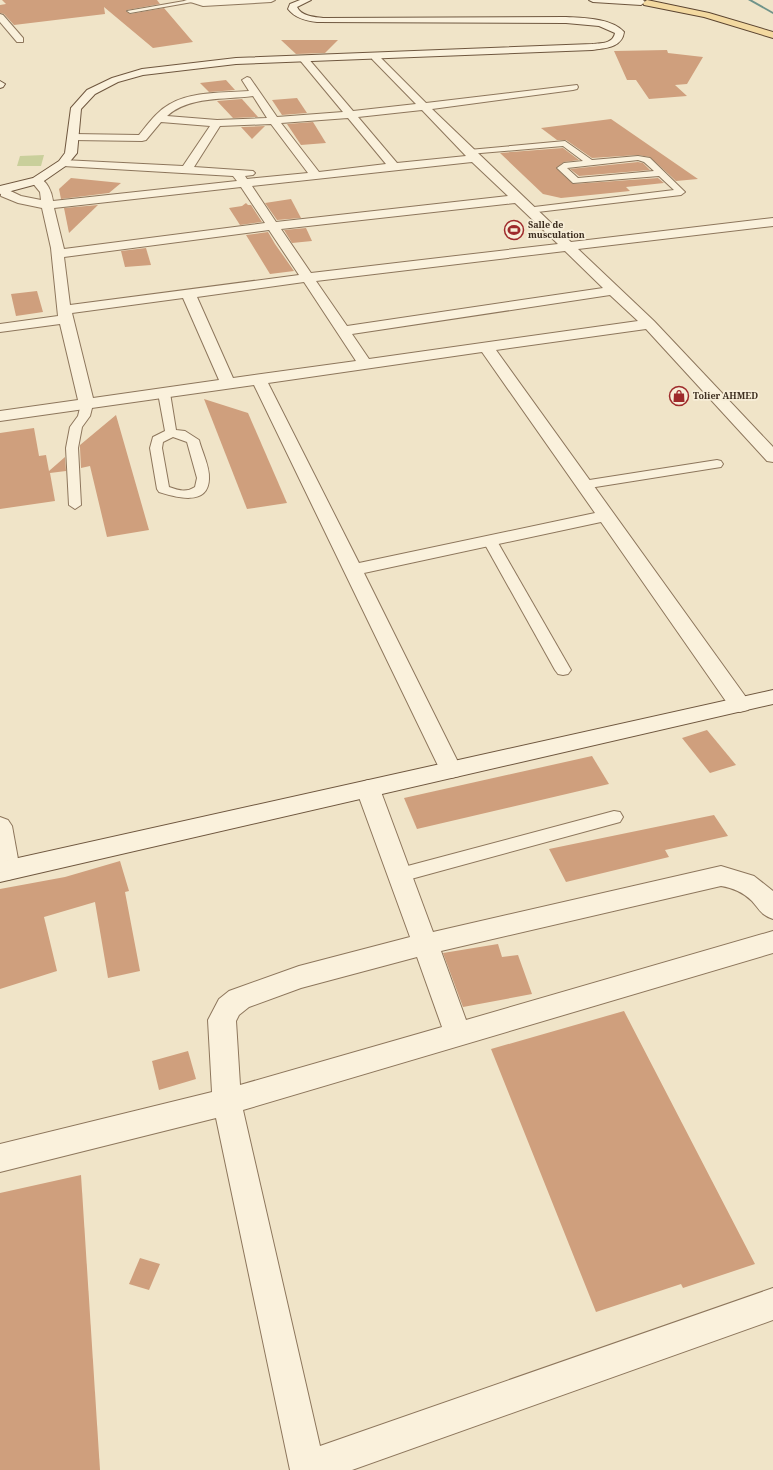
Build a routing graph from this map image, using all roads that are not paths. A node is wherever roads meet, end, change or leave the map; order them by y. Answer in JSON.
{"nodes":[{"id":1,"x":271,"y":0,"type":"edge"},
{"id":2,"x":307,"y":0,"type":"edge"},
{"id":3,"x":593,"y":0,"type":"edge"},
{"id":4,"x":672,"y":0,"type":"edge"},
{"id":5,"x":676,"y":0,"type":"edge"},
{"id":6,"x":192,"y":1,"type":"edge"},
{"id":7,"x":229,"y":1,"type":"edge"},
{"id":8,"x":640,"y":2,"type":"edge"},
{"id":9,"x":130,"y":11,"type":"dead end"},
{"id":10,"x":706,"y":15,"type":"junction"},
{"id":11,"x":0,"y":17,"type":"edge"},
{"id":12,"x":773,"y":35,"type":"edge"},
{"id":13,"x":20,"y":40,"type":"dead end"},
{"id":14,"x":375,"y":57,"type":"junction"},
{"id":15,"x":304,"y":59,"type":"junction"},
{"id":16,"x":247,"y":80,"type":"dead end"},
{"id":17,"x":573,"y":87,"type":"dead end"},
{"id":18,"x":255,"y":93,"type":"junction"},
{"id":19,"x":424,"y":107,"type":"junction"},
{"id":20,"x":350,"y":114,"type":"junction"},
{"id":21,"x":158,"y":119,"type":"junction"},
{"id":22,"x":274,"y":121,"type":"junction"},
{"id":23,"x":217,"y":123,"type":"junction"},
{"id":24,"x":73,"y":137,"type":"junction"},
{"id":25,"x":543,"y":145,"type":"junction"},
{"id":26,"x":472,"y":155,"type":"junction"},
{"id":27,"x":561,"y":160,"type":"junction"},
{"id":28,"x":588,"y":162,"type":"junction"},
{"id":29,"x":63,"y":163,"type":"junction"},
{"id":30,"x":394,"y":167,"type":"junction"},
{"id":31,"x":186,"y":170,"type":"junction"},
{"id":32,"x":237,"y":172,"type":"junction"},
{"id":33,"x":661,"y":173,"type":"junction"},
{"id":34,"x":316,"y":176,"type":"junction"},
{"id":35,"x":37,"y":181,"type":"junction"},
{"id":36,"x":245,"y":184,"type":"junction"},
{"id":37,"x":0,"y":190,"type":"edge"},
{"id":38,"x":517,"y":199,"type":"junction"},
{"id":39,"x":47,"y":205,"type":"junction"},
{"id":40,"x":529,"y":210,"type":"junction"},
{"id":41,"x":773,"y":222,"type":"edge"},
{"id":42,"x":272,"y":226,"type":"junction"},
{"id":43,"x":567,"y":246,"type":"junction"},
{"id":44,"x":57,"y":249,"type":"junction"},
{"id":45,"x":307,"y":278,"type":"junction"},
{"id":46,"x":614,"y":290,"type":"junction"},
{"id":47,"x":188,"y":293,"type":"junction"},
{"id":48,"x":66,"y":315,"type":"junction"},
{"id":49,"x":649,"y":324,"type":"junction"},
{"id":50,"x":0,"y":328,"type":"edge"},
{"id":51,"x":343,"y":331,"type":"junction"},
{"id":52,"x":486,"y":347,"type":"junction"},
{"id":53,"x":365,"y":364,"type":"junction"},
{"id":54,"x":259,"y":379,"type":"junction"},
{"id":55,"x":228,"y":384,"type":"junction"},
{"id":56,"x":164,"y":393,"type":"junction"},
{"id":57,"x":87,"y":404,"type":"junction"},
{"id":58,"x":0,"y":416,"type":"edge"},
{"id":59,"x":172,"y":433,"type":"junction"},
{"id":60,"x":773,"y":457,"type":"edge"},
{"id":61,"x":718,"y":464,"type":"dead end"},
{"id":62,"x":583,"y":484,"type":"junction"},
{"id":63,"x":75,"y":505,"type":"dead end"},
{"id":64,"x":606,"y":516,"type":"junction"},
{"id":65,"x":490,"y":541,"type":"junction"},
{"id":66,"x":353,"y":570,"type":"junction"},
{"id":67,"x":563,"y":670,"type":"dead end"},
{"id":68,"x":773,"y":697,"type":"edge"},
{"id":69,"x":740,"y":705,"type":"junction"},
{"id":70,"x":451,"y":770,"type":"junction"},
{"id":71,"x":368,"y":789,"type":"junction"},
{"id":72,"x":614,"y":817,"type":"dead end"},
{"id":73,"x":0,"y":826,"type":"edge"},
{"id":74,"x":4,"y":871,"type":"edge"},
{"id":75,"x":400,"y":874,"type":"junction"},
{"id":76,"x":773,"y":909,"type":"edge"},
{"id":77,"x":773,"y":942,"type":"edge"},
{"id":78,"x":426,"y":944,"type":"junction"},
{"id":79,"x":458,"y":1034,"type":"junction"},
{"id":80,"x":227,"y":1102,"type":"junction"},
{"id":81,"x":0,"y":1158,"type":"edge"},
{"id":82,"x":773,"y":1304,"type":"edge"},
{"id":83,"x":308,"y":1469,"type":"edge"}],
"edges":[{"from":1,"to":7,"type":"street"},
{"from":2,"to":14,"type":"street"},
{"from":3,"to":8,"type":"street"},
{"from":4,"to":8,"type":"main road"},
{"from":5,"to":10,"type":"main road"},
{"from":6,"to":7,"type":"street"},
{"from":6,"to":9,"type":"lane"},
{"from":8,"to":10,"type":"main road"},
{"from":10,"to":12,"type":"main road"},
{"from":11,"to":13,"type":"street"},
{"from":14,"to":15,"type":"street"},
{"from":14,"to":19,"type":"street"},
{"from":15,"to":20,"type":"street"},
{"from":15,"to":24,"type":"street"},
{"from":16,"to":18,"type":"street"},
{"from":17,"to":19,"type":"street"},
{"from":18,"to":21,"type":"street"},
{"from":18,"to":22,"type":"street"},
{"from":19,"to":20,"type":"street"},
{"from":19,"to":26,"type":"street"},
{"from":20,"to":22,"type":"street"},
{"from":20,"to":30,"type":"street"},
{"from":21,"to":23,"type":"street"},
{"from":21,"to":24,"type":"street"},
{"from":22,"to":23,"type":"street"},
{"from":22,"to":34,"type":"street"},
{"from":23,"to":31,"type":"street"},
{"from":24,"to":29,"type":"street"},
{"from":25,"to":26,"type":"lane"},
{"from":25,"to":27,"type":"lane"},
{"from":25,"to":28,"type":"lane"},
{"from":26,"to":30,"type":"street"},
{"from":26,"to":38,"type":"street"},
{"from":27,"to":28,"type":"lane"},
{"from":27,"to":33,"type":"lane"},
{"from":28,"to":33,"type":"lane"},
{"from":29,"to":31,"type":"street"},
{"from":29,"to":35,"type":"street"},
{"from":30,"to":34,"type":"street"},
{"from":31,"to":32,"type":"street"},
{"from":32,"to":34,"type":"street"},
{"from":32,"to":36,"type":"street"},
{"from":33,"to":40,"type":"lane"},
{"from":34,"to":36,"type":"street"},
{"from":35,"to":37,"type":"street"},
{"from":35,"to":39,"type":"street"},
{"from":36,"to":39,"type":"street"},
{"from":36,"to":42,"type":"street"},
{"from":37,"to":39,"type":"street"},
{"from":38,"to":40,"type":"street"},
{"from":38,"to":42,"type":"street"},
{"from":39,"to":44,"type":"street"},
{"from":40,"to":43,"type":"street"},
{"from":41,"to":43,"type":"street"},
{"from":42,"to":44,"type":"street"},
{"from":42,"to":45,"type":"street"},
{"from":43,"to":45,"type":"street"},
{"from":43,"to":46,"type":"street"},
{"from":44,"to":48,"type":"street"},
{"from":45,"to":47,"type":"street"},
{"from":45,"to":51,"type":"street"},
{"from":46,"to":49,"type":"street"},
{"from":46,"to":51,"type":"street"},
{"from":47,"to":48,"type":"street"},
{"from":47,"to":55,"type":"street"},
{"from":48,"to":50,"type":"street"},
{"from":48,"to":57,"type":"street"},
{"from":49,"to":52,"type":"street"},
{"from":49,"to":60,"type":"street"},
{"from":51,"to":53,"type":"street"},
{"from":52,"to":53,"type":"street"},
{"from":52,"to":62,"type":"street"},
{"from":53,"to":54,"type":"street"},
{"from":54,"to":55,"type":"street"},
{"from":54,"to":66,"type":"street"},
{"from":55,"to":56,"type":"street"},
{"from":56,"to":57,"type":"street"},
{"from":56,"to":59,"type":"lane"},
{"from":57,"to":58,"type":"street"},
{"from":57,"to":63,"type":"lane"},
{"from":59,"to":59,"type":"lane"},
{"from":61,"to":62,"type":"lane"},
{"from":62,"to":64,"type":"street"},
{"from":64,"to":65,"type":"street"},
{"from":64,"to":69,"type":"street"},
{"from":65,"to":66,"type":"street"},
{"from":65,"to":67,"type":"lane"},
{"from":66,"to":70,"type":"street"},
{"from":68,"to":69,"type":"street"},
{"from":69,"to":70,"type":"street"},
{"from":70,"to":71,"type":"street"},
{"from":71,"to":74,"type":"street"},
{"from":71,"to":75,"type":"street"},
{"from":72,"to":75,"type":"lane"},
{"from":73,"to":74,"type":"street"},
{"from":75,"to":78,"type":"street"},
{"from":76,"to":78,"type":"street"},
{"from":77,"to":79,"type":"street"},
{"from":78,"to":79,"type":"street"},
{"from":78,"to":80,"type":"street"},
{"from":79,"to":80,"type":"street"},
{"from":80,"to":81,"type":"street"},
{"from":80,"to":83,"type":"street"},
{"from":82,"to":83,"type":"street"}]}
